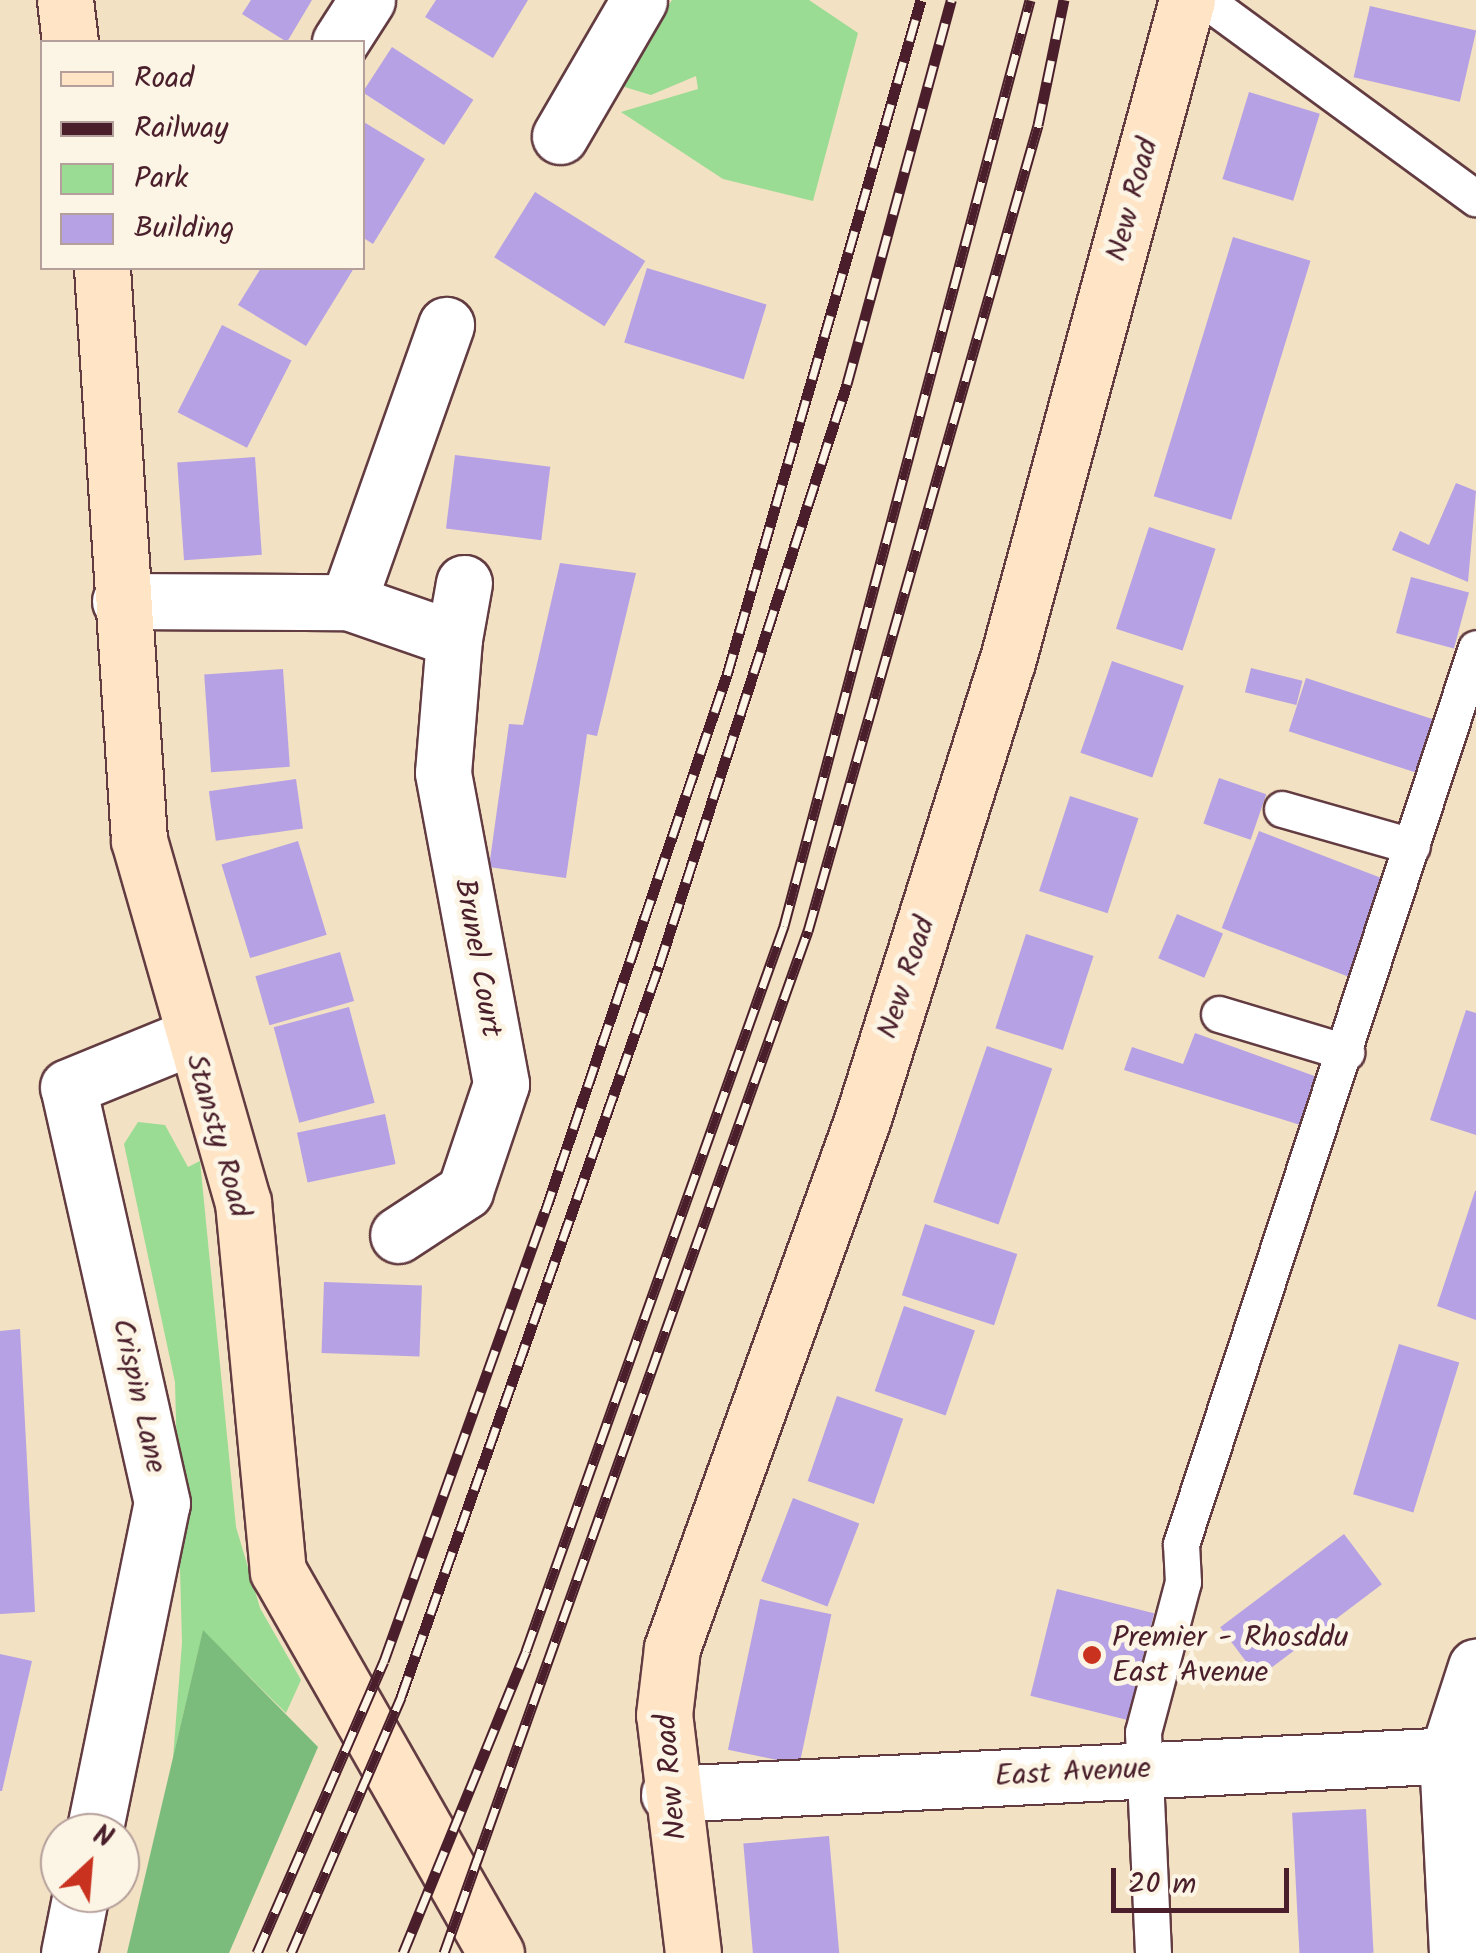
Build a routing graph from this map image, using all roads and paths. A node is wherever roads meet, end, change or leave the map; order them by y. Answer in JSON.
{"nodes":[{"id":1,"x":65,"y":0,"type":"edge"},
{"id":2,"x":367,"y":0,"type":"edge"},
{"id":3,"x":640,"y":0,"type":"edge"},
{"id":4,"x":1187,"y":0,"type":"edge"},
{"id":5,"x":1205,"y":0,"type":"edge"},
{"id":6,"x":70,"y":40,"type":"edge"},
{"id":7,"x":341,"y":40,"type":"edge"},
{"id":8,"x":560,"y":136,"type":"dead end"},
{"id":9,"x":1476,"y":198,"type":"edge"},
{"id":10,"x":105,"y":270,"type":"edge"},
{"id":11,"x":446,"y":324,"type":"dead end"},
{"id":12,"x":464,"y":583,"type":"dead end"},
{"id":13,"x":120,"y":601,"type":"junction"},
{"id":14,"x":348,"y":602,"type":"junction"},
{"id":15,"x":454,"y":639,"type":"junction"},
{"id":16,"x":1476,"y":648,"type":"edge"},
{"id":17,"x":1282,"y":809,"type":"dead end"},
{"id":18,"x":1412,"y":846,"type":"junction"},
{"id":19,"x":1219,"y":1014,"type":"dead end"},
{"id":20,"x":188,"y":1038,"type":"junction"},
{"id":21,"x":1346,"y":1052,"type":"junction"},
{"id":22,"x":398,"y":1235,"type":"dead end"},
{"id":23,"x":1476,"y":1666,"type":"edge"},
{"id":24,"x":1462,"y":1755,"type":"edge"},
{"id":25,"x":1145,"y":1769,"type":"junction"},
{"id":26,"x":669,"y":1794,"type":"junction"},
{"id":27,"x":98,"y":1813,"type":"edge"},
{"id":28,"x":77,"y":1913,"type":"edge"},
{"id":29,"x":69,"y":1953,"type":"edge"},
{"id":30,"x":496,"y":1953,"type":"edge"},
{"id":31,"x":693,"y":1953,"type":"edge"},
{"id":32,"x":1153,"y":1953,"type":"edge"},
{"id":33,"x":1457,"y":1953,"type":"edge"}],
"edges":[{"from":1,"to":6,"type":"main road"},
{"from":2,"to":7,"type":"street"},
{"from":3,"to":8,"type":"street"},
{"from":4,"to":26,"type":"main road","name":"New Road"},
{"from":5,"to":9,"type":"lane"},
{"from":10,"to":13,"type":"main road","name":"Stansty Road"},
{"from":11,"to":14,"type":"street"},
{"from":12,"to":15,"type":"street","name":"Brunel Court"},
{"from":13,"to":14,"type":"street"},
{"from":13,"to":20,"type":"main road","name":"Stansty Road"},
{"from":14,"to":15,"type":"street"},
{"from":15,"to":22,"type":"street","name":"Brunel Court"},
{"from":16,"to":18,"type":"lane"},
{"from":17,"to":18,"type":"lane"},
{"from":18,"to":21,"type":"lane"},
{"from":19,"to":21,"type":"lane"},
{"from":20,"to":27,"type":"street","name":"Crispin Lane"},
{"from":20,"to":30,"type":"main road","name":"Stansty Road"},
{"from":21,"to":25,"type":"lane"},
{"from":23,"to":24,"type":"street"},
{"from":24,"to":25,"type":"street","name":"East Avenue"},
{"from":24,"to":33,"type":"street"},
{"from":25,"to":26,"type":"street","name":"East Avenue"},
{"from":25,"to":32,"type":"lane"},
{"from":26,"to":31,"type":"main road","name":"New Road"},
{"from":28,"to":29,"type":"street"}]}
